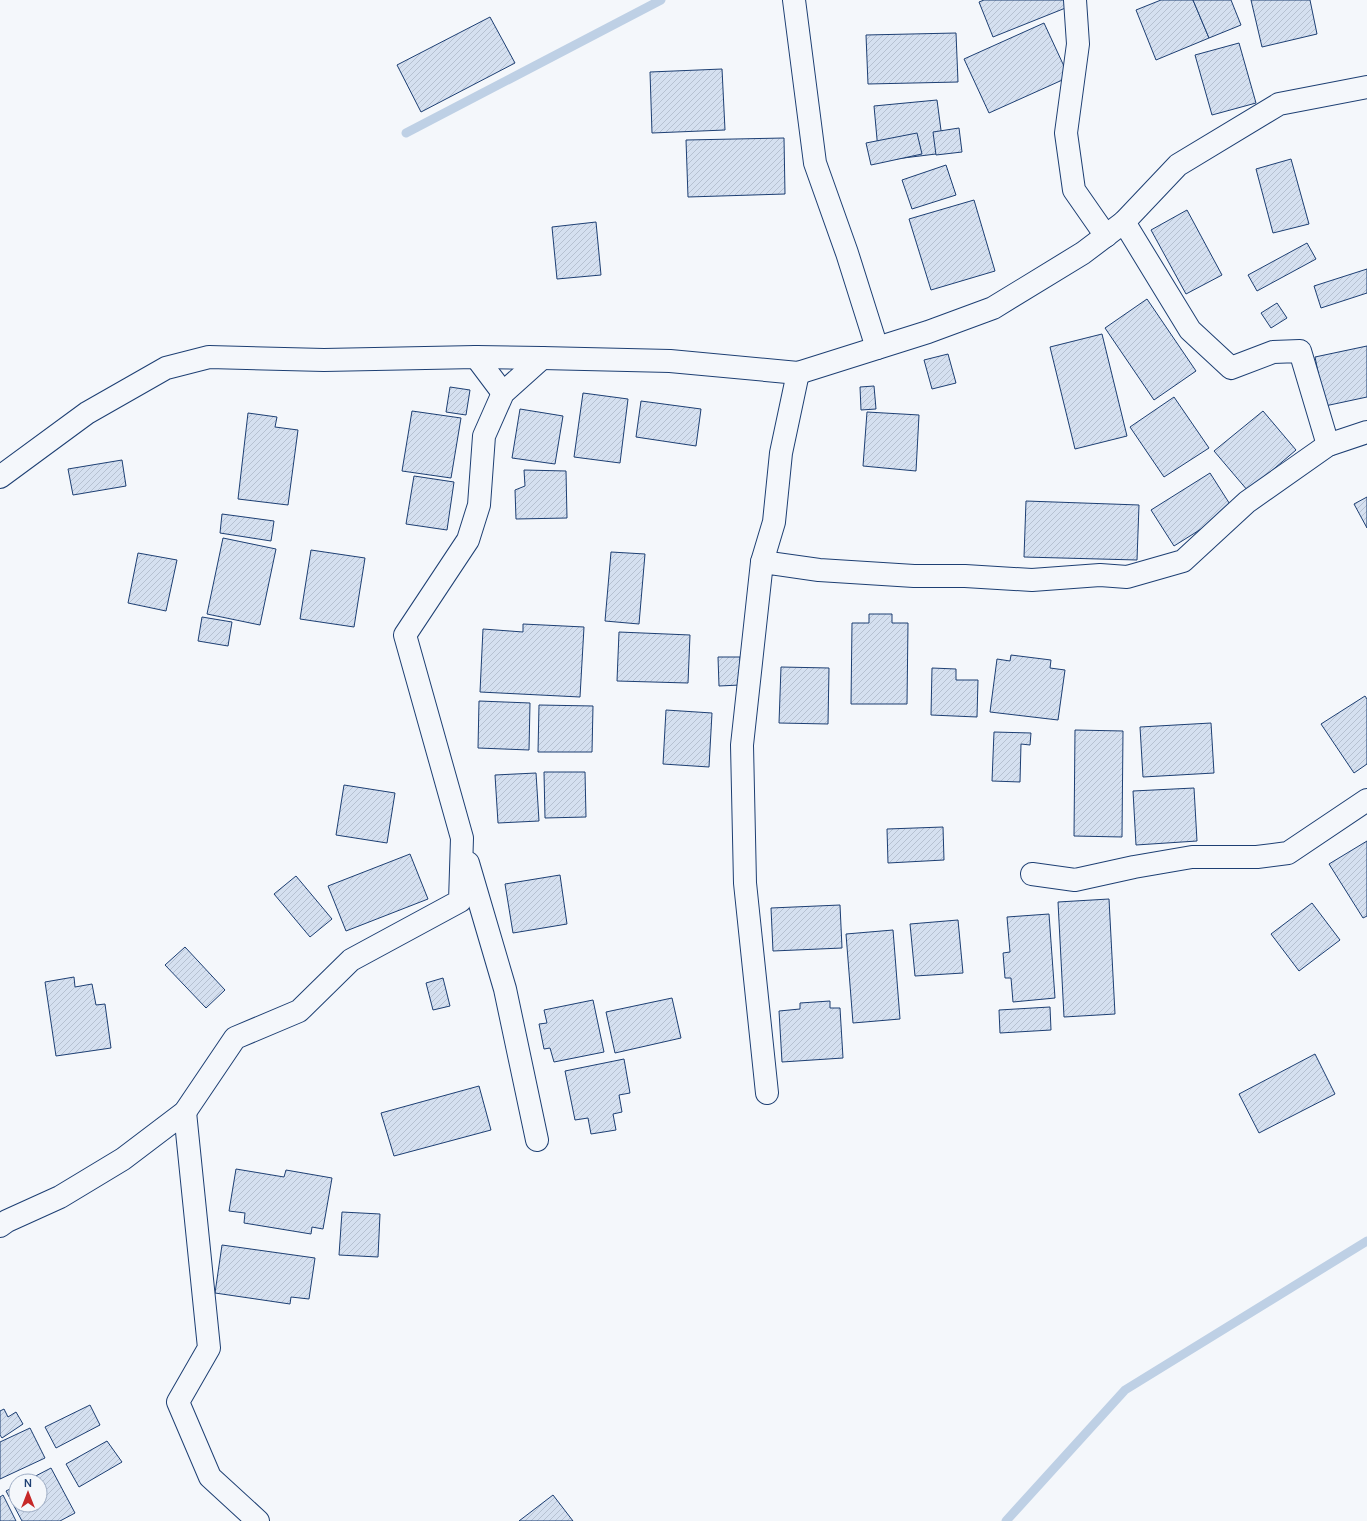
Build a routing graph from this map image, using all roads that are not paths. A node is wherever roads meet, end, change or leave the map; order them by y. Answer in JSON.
{"nodes":[{"id":1,"x":794,"y":0,"type":"edge"},
{"id":2,"x":1075,"y":0,"type":"edge"},
{"id":3,"x":1367,"y":87,"type":"edge"},
{"id":4,"x":1124,"y":222,"type":"junction"},
{"id":5,"x":1106,"y":236,"type":"junction"},
{"id":6,"x":877,"y":348,"type":"junction"},
{"id":7,"x":476,"y":357,"type":"junction"},
{"id":8,"x":542,"y":358,"type":"junction"},
{"id":9,"x":798,"y":373,"type":"junction"},
{"id":10,"x":503,"y":393,"type":"junction"},
{"id":11,"x":1367,"y":432,"type":"edge"},
{"id":12,"x":1328,"y":445,"type":"junction"},
{"id":13,"x":0,"y":477,"type":"edge"},
{"id":14,"x":762,"y":562,"type":"junction"},
{"id":15,"x":1367,"y":800,"type":"edge"},
{"id":16,"x":462,"y":838,"type":"junction"},
{"id":17,"x":1032,"y":874,"type":"dead end"},
{"id":18,"x":767,"y":1093,"type":"dead end"},
{"id":19,"x":185,"y":1112,"type":"junction"},
{"id":20,"x":537,"y":1140,"type":"dead end"},
{"id":21,"x":0,"y":1226,"type":"edge"},
{"id":22,"x":258,"y":1521,"type":"edge"}],
"edges":[{"from":1,"to":6,"type":"street"},
{"from":2,"to":5,"type":"street"},
{"from":3,"to":4,"type":"street"},
{"from":4,"to":5,"type":"street"},
{"from":4,"to":12,"type":"street"},
{"from":5,"to":6,"type":"street"},
{"from":6,"to":9,"type":"street"},
{"from":7,"to":8,"type":"street"},
{"from":7,"to":10,"type":"street"},
{"from":7,"to":13,"type":"street"},
{"from":8,"to":9,"type":"street"},
{"from":8,"to":10,"type":"street"},
{"from":9,"to":14,"type":"street"},
{"from":10,"to":16,"type":"street"},
{"from":11,"to":12,"type":"street"},
{"from":12,"to":14,"type":"street"},
{"from":14,"to":18,"type":"street"},
{"from":15,"to":17,"type":"street"},
{"from":16,"to":19,"type":"street"},
{"from":16,"to":20,"type":"street"},
{"from":19,"to":21,"type":"street"},
{"from":19,"to":22,"type":"street"}]}
